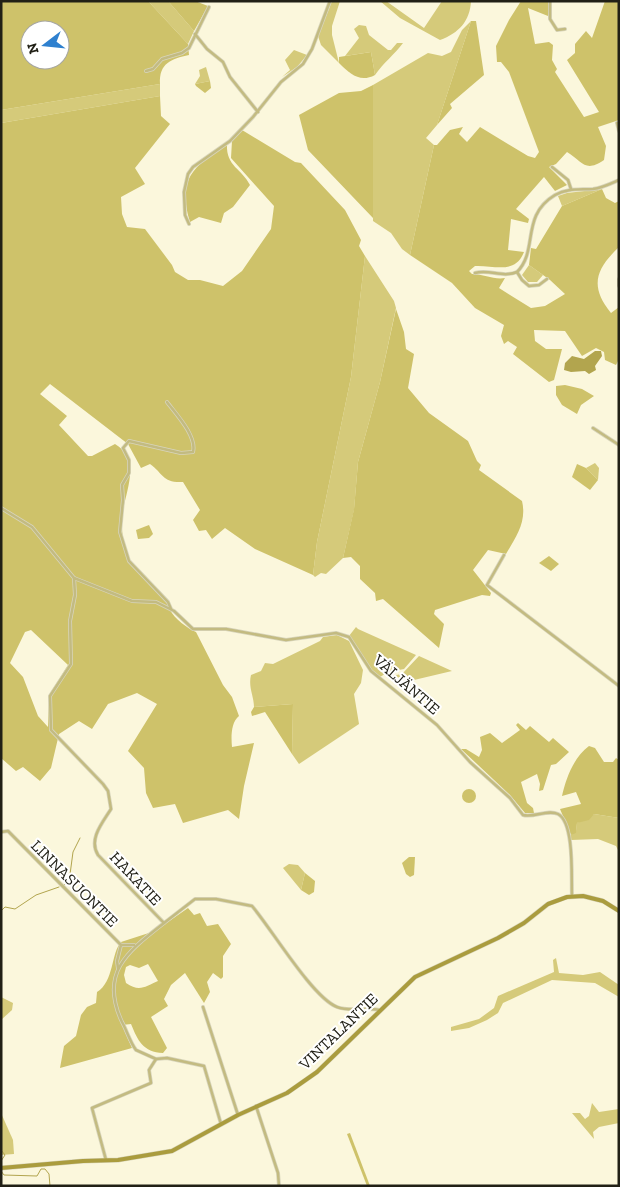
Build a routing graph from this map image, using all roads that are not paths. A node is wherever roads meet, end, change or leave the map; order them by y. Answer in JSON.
{"nodes":[{"id":1,"x":330,"y":1,"type":"edge"},
{"id":2,"x":550,"y":1,"type":"edge"},
{"id":3,"x":210,"y":8,"type":"dead end"},
{"id":4,"x":565,"y":29,"type":"dead end"},
{"id":5,"x":195,"y":34,"type":"junction"},
{"id":6,"x":146,"y":71,"type":"dead end"},
{"id":7,"x":258,"y":112,"type":"junction"},
{"id":8,"x":617,"y":123,"type":"dead end"},
{"id":9,"x":619,"y":131,"type":"edge"},
{"id":10,"x":552,"y":167,"type":"dead end"},
{"id":11,"x":619,"y":180,"type":"edge"},
{"id":12,"x":571,"y":189,"type":"junction"},
{"id":13,"x":189,"y":224,"type":"dead end"},
{"id":14,"x":517,"y":272,"type":"junction"},
{"id":15,"x":475,"y":273,"type":"dead end"},
{"id":16,"x":547,"y":279,"type":"dead end"},
{"id":17,"x":619,"y":280,"type":"edge"},
{"id":18,"x":619,"y":286,"type":"edge"},
{"id":19,"x":167,"y":402,"type":"dead end"},
{"id":20,"x":593,"y":428,"type":"dead end"},
{"id":21,"x":619,"y":445,"type":"edge"},
{"id":22,"x":1,"y":508,"type":"edge"},
{"id":23,"x":504,"y":555,"type":"dead end"},
{"id":24,"x":74,"y":578,"type":"junction"},
{"id":25,"x":171,"y":610,"type":"junction"},
{"id":26,"x":619,"y":686,"type":"edge"},
{"id":27,"x":1,"y":832,"type":"edge"},
{"id":28,"x":572,"y":896,"type":"junction"},
{"id":29,"x":619,"y":911,"type":"edge"},
{"id":30,"x":164,"y":923,"type":"junction"},
{"id":31,"x":120,"y":945,"type":"junction"},
{"id":32,"x":136,"y":945,"type":"junction"},
{"id":33,"x":118,"y":970,"type":"junction"},
{"id":34,"x":203,"y":1007,"type":"dead end"},
{"id":35,"x":379,"y":1010,"type":"junction"},
{"id":36,"x":156,"y":1059,"type":"junction"},
{"id":37,"x":256,"y":1106,"type":"junction"},
{"id":38,"x":238,"y":1115,"type":"junction"},
{"id":39,"x":221,"y":1124,"type":"junction"},
{"id":40,"x":106,"y":1160,"type":"junction"},
{"id":41,"x":1,"y":1168,"type":"edge"},
{"id":42,"x":279,"y":1186,"type":"edge"}],
"edges":[{"from":1,"to":7,"type":"street"},
{"from":2,"to":4,"type":"street"},
{"from":3,"to":5,"type":"street"},
{"from":5,"to":6,"type":"street"},
{"from":5,"to":7,"type":"street"},
{"from":7,"to":13,"type":"street"},
{"from":8,"to":9,"type":"street"},
{"from":10,"to":12,"type":"street"},
{"from":11,"to":12,"type":"street"},
{"from":12,"to":14,"type":"street"},
{"from":14,"to":15,"type":"street"},
{"from":14,"to":16,"type":"street"},
{"from":17,"to":18,"type":"street"},
{"from":19,"to":25,"type":"street"},
{"from":20,"to":21,"type":"street"},
{"from":22,"to":24,"type":"street"},
{"from":23,"to":26,"type":"street"},
{"from":24,"to":25,"type":"street","name":"VÄLJÄNTIE"},
{"from":24,"to":30,"type":"street","name":"HAKATIE"},
{"from":25,"to":28,"type":"street","name":"VÄLJÄNTIE"},
{"from":27,"to":31,"type":"street","name":"LINNASUONTIE"},
{"from":28,"to":29,"type":"street","name":"VINTALANTIE"},
{"from":28,"to":35,"type":"street","name":"VINTALANTIE"},
{"from":30,"to":32,"type":"street"},
{"from":30,"to":35,"type":"street","name":"HAKATIE"},
{"from":31,"to":32,"type":"street","name":"LINNASUONTIE"},
{"from":31,"to":33,"type":"street"},
{"from":32,"to":33,"type":"street"},
{"from":33,"to":36,"type":"street"},
{"from":34,"to":38,"type":"street"},
{"from":35,"to":37,"type":"street","name":"VINTALANTIE"},
{"from":36,"to":39,"type":"street"},
{"from":36,"to":40,"type":"street"},
{"from":37,"to":38,"type":"street","name":"VINTALANTIE"},
{"from":37,"to":42,"type":"street"},
{"from":38,"to":39,"type":"street","name":"VINTALANTIE"},
{"from":39,"to":40,"type":"street","name":"VINTALANTIE"},
{"from":40,"to":41,"type":"street","name":"VINTALANTIE"}]}
